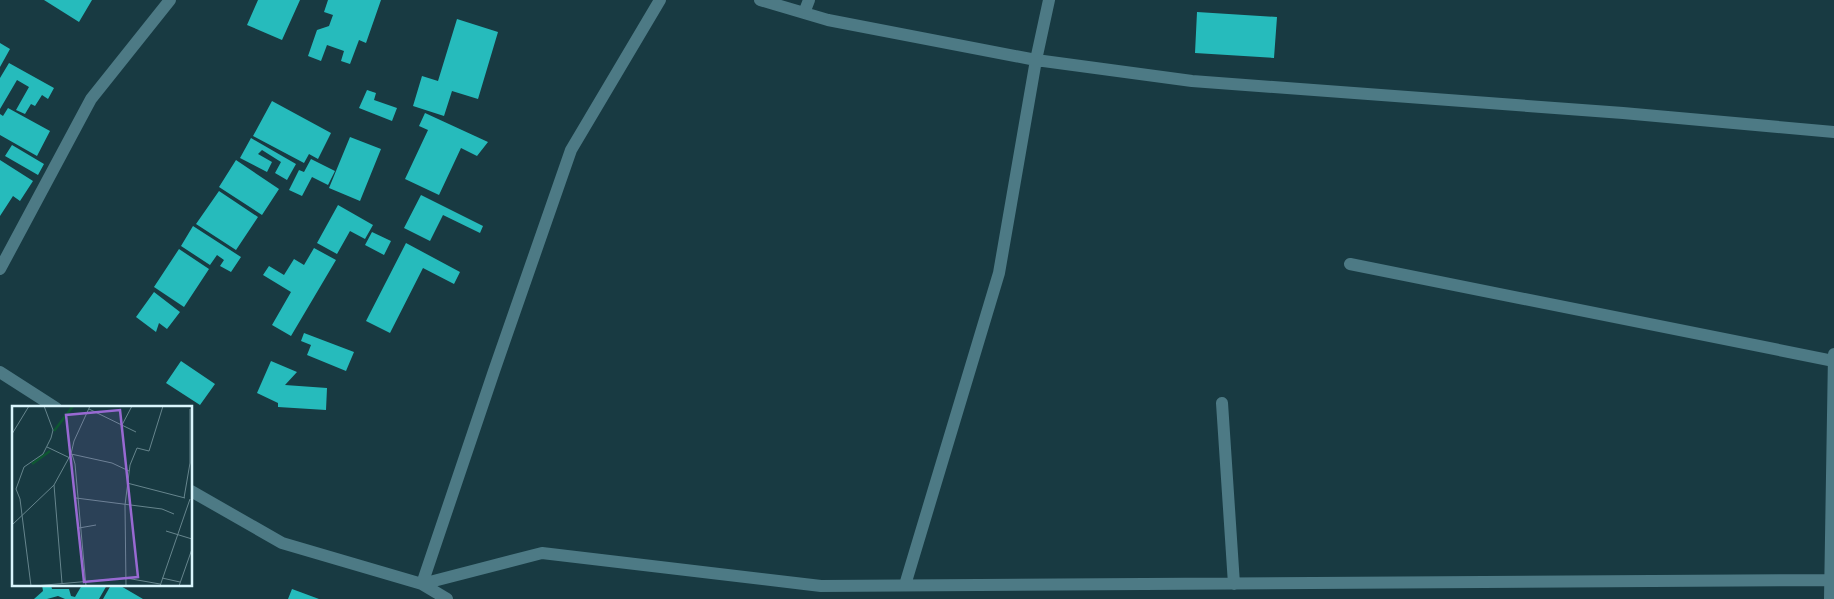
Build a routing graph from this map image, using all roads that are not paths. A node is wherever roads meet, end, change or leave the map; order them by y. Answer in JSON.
{"nodes":[{"id":1,"x":170,"y":0,"type":"edge"},
{"id":2,"x":660,"y":0,"type":"edge"},
{"id":3,"x":760,"y":0,"type":"edge"},
{"id":4,"x":809,"y":0,"type":"edge"},
{"id":5,"x":1049,"y":0,"type":"edge"},
{"id":6,"x":804,"y":13,"type":"junction"},
{"id":7,"x":1036,"y":60,"type":"junction"},
{"id":8,"x":1834,"y":132,"type":"edge"},
{"id":9,"x":4,"y":250,"type":"edge"},
{"id":10,"x":1350,"y":264,"type":"dead end"},
{"id":11,"x":0,"y":269,"type":"edge"},
{"id":12,"x":1834,"y":354,"type":"edge"},
{"id":13,"x":1834,"y":361,"type":"edge"},
{"id":14,"x":0,"y":372,"type":"edge"},
{"id":15,"x":1222,"y":403,"type":"dead end"},
{"id":16,"x":53,"y":406,"type":"edge"},
{"id":17,"x":192,"y":492,"type":"edge"},
{"id":18,"x":1832,"y":580,"type":"edge"},
{"id":19,"x":422,"y":584,"type":"junction"},
{"id":20,"x":1234,"y":584,"type":"junction"},
{"id":21,"x":905,"y":585,"type":"junction"},
{"id":22,"x":447,"y":599,"type":"edge"},
{"id":23,"x":1830,"y":599,"type":"edge"}],
"edges":[{"from":1,"to":9,"type":"street"},
{"from":2,"to":19,"type":"street"},
{"from":3,"to":6,"type":"street"},
{"from":4,"to":6,"type":"street"},
{"from":5,"to":7,"type":"street"},
{"from":6,"to":7,"type":"street"},
{"from":7,"to":8,"type":"street"},
{"from":7,"to":21,"type":"street"},
{"from":9,"to":11,"type":"street"},
{"from":10,"to":13,"type":"street"},
{"from":12,"to":13,"type":"street"},
{"from":13,"to":18,"type":"street"},
{"from":14,"to":16,"type":"street"},
{"from":15,"to":20,"type":"street"},
{"from":17,"to":19,"type":"street"},
{"from":18,"to":20,"type":"street"},
{"from":18,"to":23,"type":"street"},
{"from":19,"to":21,"type":"street"},
{"from":19,"to":22,"type":"street"},
{"from":20,"to":21,"type":"street"}]}
